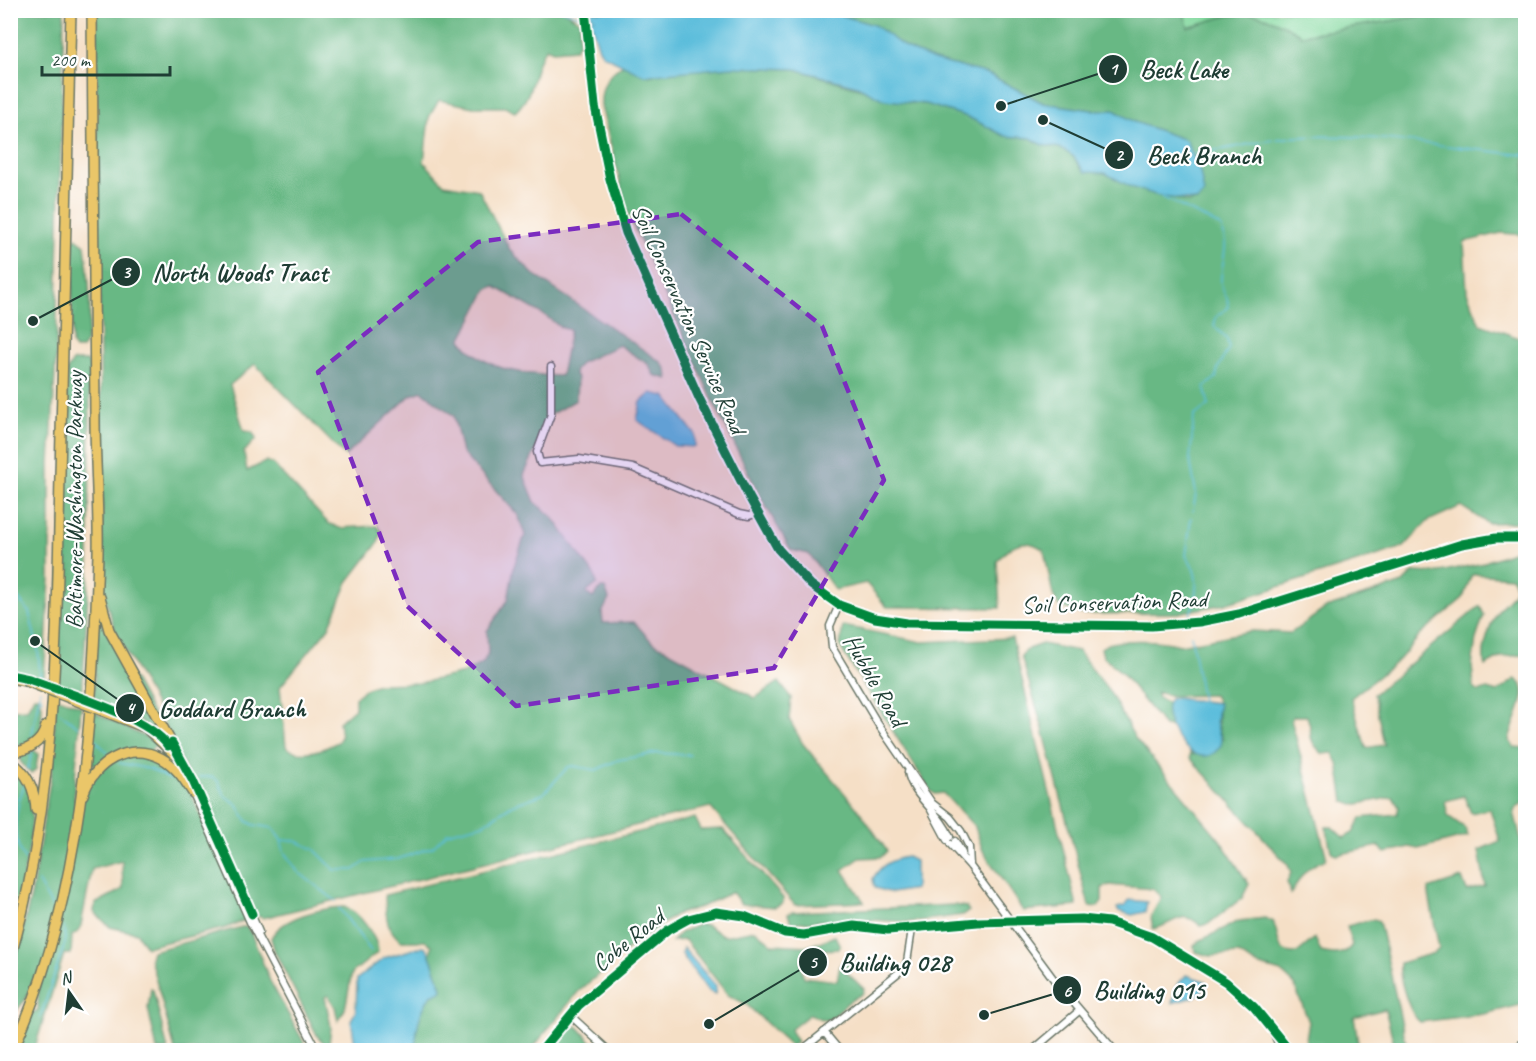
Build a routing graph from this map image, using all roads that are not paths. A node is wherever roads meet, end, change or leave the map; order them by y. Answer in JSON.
{"nodes":[{"id":1,"x":71,"y":10,"type":"edge"},
{"id":2,"x":92,"y":10,"type":"edge"},
{"id":3,"x":585,"y":10,"type":"edge"},
{"id":4,"x":551,"y":367,"type":"dead end"},
{"id":5,"x":758,"y":513,"type":"junction"},
{"id":6,"x":1526,"y":538,"type":"edge"},
{"id":7,"x":98,"y":552,"type":"junction"},
{"id":8,"x":838,"y":605,"type":"junction"},
{"id":9,"x":10,"y":678,"type":"edge"},
{"id":10,"x":51,"y":700,"type":"junction"},
{"id":11,"x":10,"y":752,"type":"edge"},
{"id":12,"x":10,"y":761,"type":"edge"},
{"id":13,"x":908,"y":768,"type":"junction"},
{"id":14,"x":195,"y":792,"type":"junction"},
{"id":15,"x":928,"y":804,"type":"junction"},
{"id":16,"x":38,"y":826,"type":"junction"},
{"id":17,"x":76,"y":827,"type":"junction"},
{"id":18,"x":951,"y":840,"type":"junction"},
{"id":19,"x":970,"y":866,"type":"junction"},
{"id":20,"x":1011,"y":921,"type":"junction"},
{"id":21,"x":912,"y":928,"type":"junction"},
{"id":22,"x":10,"y":959,"type":"edge"},
{"id":23,"x":1079,"y":1011,"type":"junction"},
{"id":24,"x":571,"y":1016,"type":"junction"},
{"id":25,"x":1269,"y":1024,"type":"junction"},
{"id":26,"x":824,"y":1032,"type":"junction"},
{"id":27,"x":1526,"y":1040,"type":"edge"},
{"id":28,"x":13,"y":1050,"type":"edge"},
{"id":29,"x":317,"y":1050,"type":"edge"},
{"id":30,"x":542,"y":1050,"type":"edge"},
{"id":31,"x":608,"y":1050,"type":"edge"},
{"id":32,"x":802,"y":1050,"type":"edge"},
{"id":33,"x":839,"y":1050,"type":"edge"},
{"id":34,"x":1033,"y":1050,"type":"edge"},
{"id":35,"x":1114,"y":1050,"type":"edge"},
{"id":36,"x":1281,"y":1050,"type":"edge"},
{"id":37,"x":1289,"y":1050,"type":"edge"},
{"id":38,"x":1514,"y":1050,"type":"edge"}],
"edges":[{"from":1,"to":10,"type":"highway","name":"Baltimore-Washington Parkway"},
{"from":2,"to":7,"type":"highway","name":"Baltimore-Washington Parkway"},
{"from":3,"to":5,"type":"main road","name":"Soil Conservation Service Road"},
{"from":4,"to":5,"type":"street"},
{"from":5,"to":8,"type":"main road","name":"Soil Conservation Service Road"},
{"from":6,"to":8,"type":"main road","name":"Soil Conservation Road"},
{"from":7,"to":14,"type":"highway"},
{"from":7,"to":17,"type":"highway","name":"Baltimore-Washington Parkway"},
{"from":8,"to":13,"type":"street","name":"Hubble Road"},
{"from":9,"to":14,"type":"highway","bridge":true},
{"from":10,"to":11,"type":"highway"},
{"from":10,"to":16,"type":"highway","name":"Baltimore-Washington Parkway"},
{"from":12,"to":16,"type":"highway"},
{"from":13,"to":15,"type":"street","name":"Hubble Road"},
{"from":13,"to":19,"type":"street","name":"Hubble Road"},
{"from":14,"to":17,"type":"highway"},
{"from":14,"to":29,"type":"street"},
{"from":15,"to":18,"type":"street","name":"Hubble Road"},
{"from":15,"to":18,"type":"street","name":"Hubble Road"},
{"from":16,"to":22,"type":"highway","name":"Baltimore-Washington Parkway"},
{"from":17,"to":28,"type":"highway","name":"Baltimore-Washington Parkway"},
{"from":18,"to":19,"type":"street","name":"Hubble Road"},
{"from":19,"to":20,"type":"street","name":"Hubble Road"},
{"from":20,"to":21,"type":"street","name":"Cobe Road"},
{"from":20,"to":23,"type":"street","name":"Hubble Road"},
{"from":20,"to":25,"type":"street","name":"Cobe Road"},
{"from":21,"to":24,"type":"street","name":"Cobe Road"},
{"from":21,"to":26,"type":"street"},
{"from":23,"to":34,"type":"street"},
{"from":23,"to":35,"type":"street","name":"Hubble Road"},
{"from":24,"to":30,"type":"street","name":"Cobe Road"},
{"from":24,"to":31,"type":"street"},
{"from":25,"to":36,"type":"street"},
{"from":25,"to":37,"type":"street"},
{"from":26,"to":32,"type":"street"},
{"from":26,"to":33,"type":"street"},
{"from":27,"to":38,"type":"street"}]}
